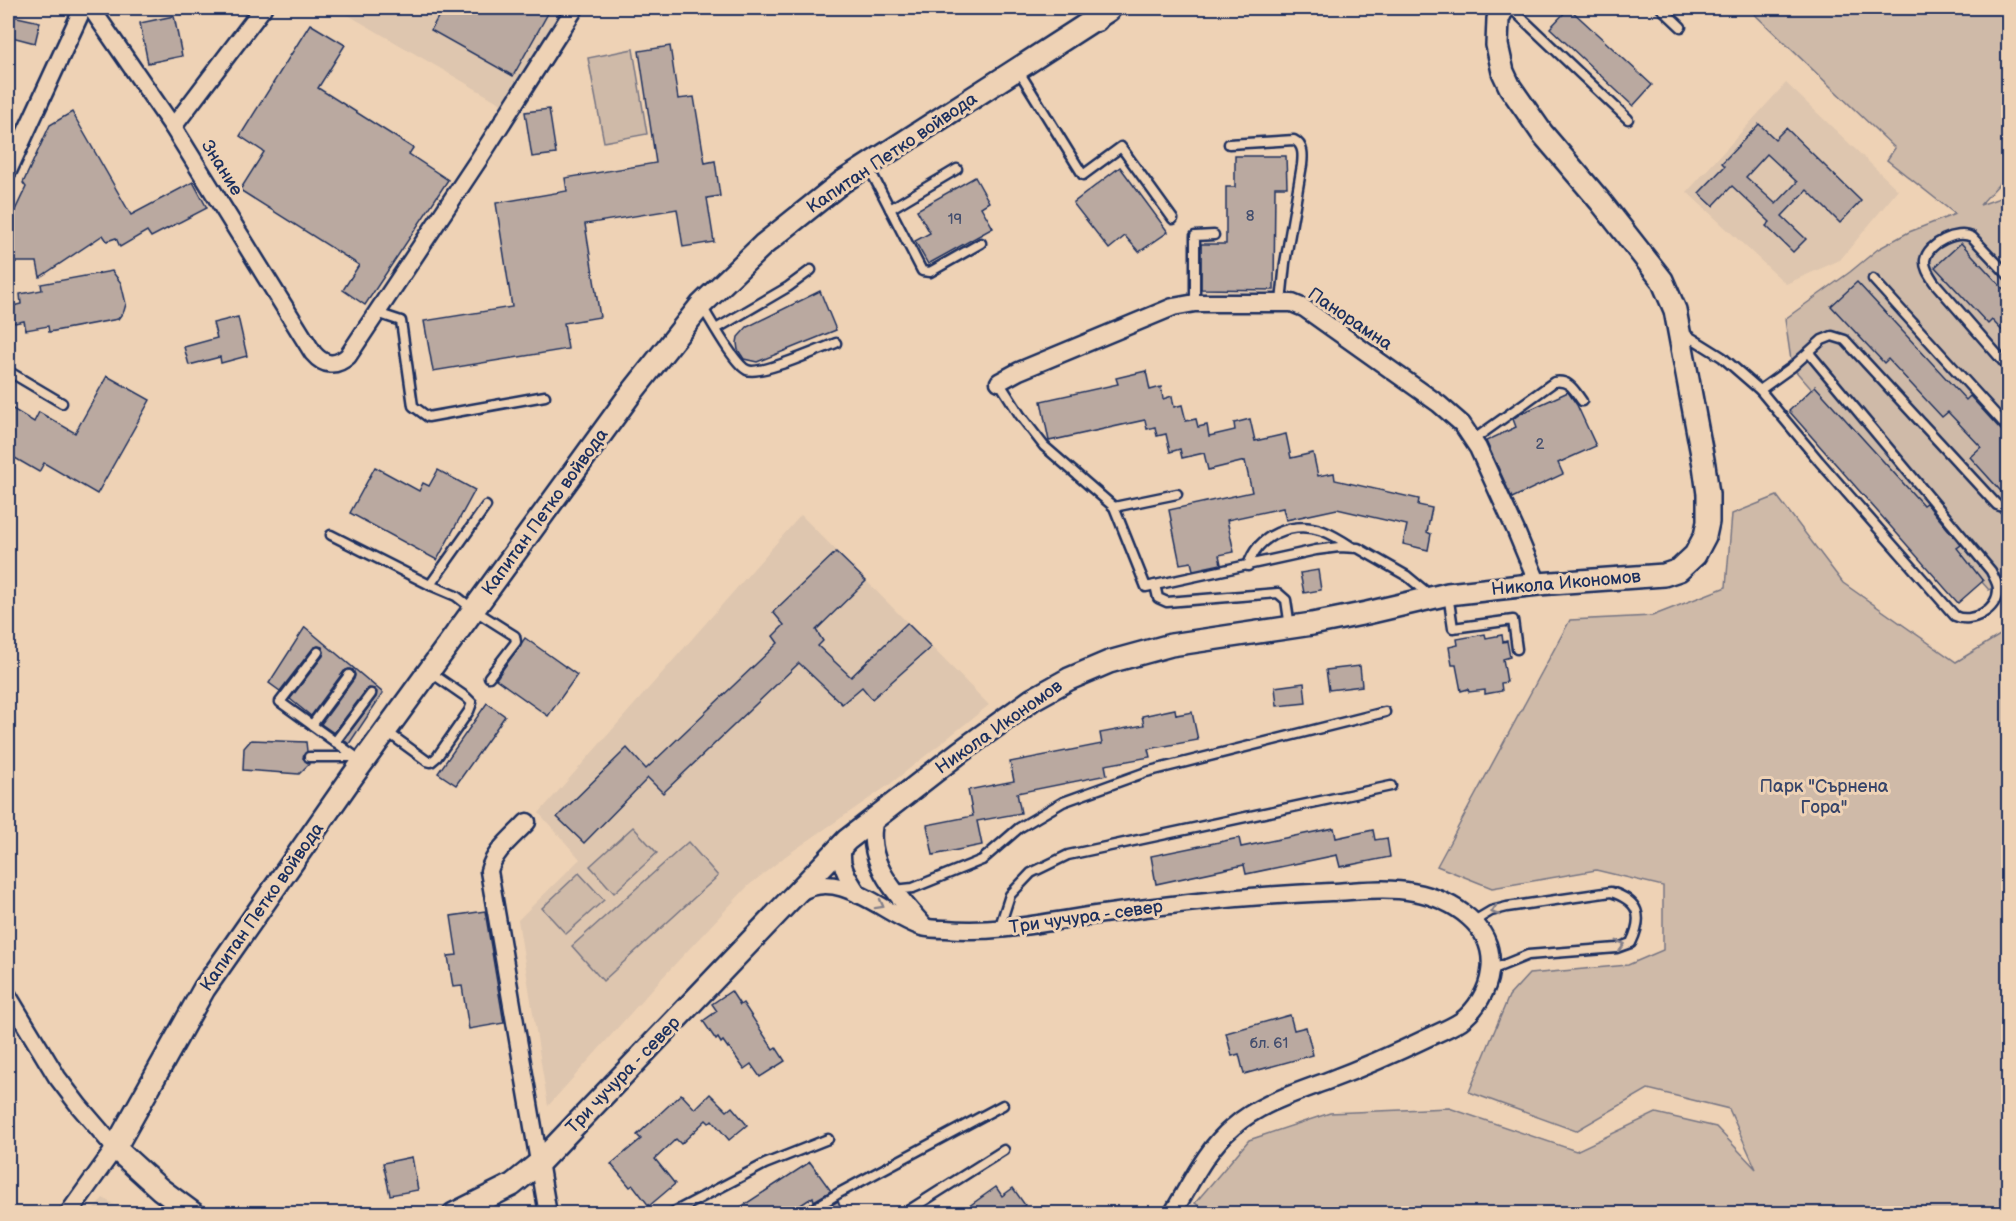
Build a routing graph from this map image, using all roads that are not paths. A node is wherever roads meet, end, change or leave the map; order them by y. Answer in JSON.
{"nodes":[{"id":1,"x":83,"y":8,"type":"edge"},
{"id":2,"x":91,"y":8,"type":"edge"},
{"id":3,"x":263,"y":8,"type":"edge"},
{"id":4,"x":575,"y":8,"type":"edge"},
{"id":5,"x":1503,"y":8,"type":"edge"},
{"id":6,"x":1511,"y":8,"type":"edge"},
{"id":7,"x":1661,"y":8,"type":"edge"},
{"id":8,"x":1104,"y":11,"type":"edge"},
{"id":9,"x":1681,"y":27,"type":"dead end"},
{"id":10,"x":1018,"y":70,"type":"junction"},
{"id":11,"x":1628,"y":119,"type":"dead end"},
{"id":12,"x":173,"y":127,"type":"junction"},
{"id":13,"x":1229,"y":144,"type":"dead end"},
{"id":14,"x":12,"y":158,"type":"edge"},
{"id":15,"x":867,"y":165,"type":"junction"},
{"id":16,"x":957,"y":169,"type":"dead end"},
{"id":17,"x":8,"y":171,"type":"edge"},
{"id":18,"x":890,"y":209,"type":"junction"},
{"id":19,"x":1173,"y":219,"type":"dead end"},
{"id":20,"x":1214,"y":235,"type":"dead end"},
{"id":21,"x":981,"y":243,"type":"dead end"},
{"id":22,"x":811,"y":270,"type":"dead end"},
{"id":23,"x":2008,"y":275,"type":"edge"},
{"id":24,"x":1873,"y":279,"type":"dead end"},
{"id":25,"x":1281,"y":302,"type":"junction"},
{"id":26,"x":1195,"y":303,"type":"junction"},
{"id":27,"x":700,"y":305,"type":"junction"},
{"id":28,"x":377,"y":313,"type":"junction"},
{"id":29,"x":716,"y":329,"type":"junction"},
{"id":30,"x":1680,"y":330,"type":"junction"},
{"id":31,"x":836,"y":343,"type":"dead end"},
{"id":32,"x":1809,"y":353,"type":"junction"},
{"id":33,"x":2008,"y":367,"type":"edge"},
{"id":34,"x":8,"y":371,"type":"edge"},
{"id":35,"x":999,"y":382,"type":"joint"},
{"id":36,"x":1760,"y":390,"type":"junction"},
{"id":37,"x":545,"y":396,"type":"dead end"},
{"id":38,"x":1582,"y":401,"type":"dead end"},
{"id":39,"x":62,"y":403,"type":"dead end"},
{"id":40,"x":2008,"y":428,"type":"edge"},
{"id":41,"x":1473,"y":440,"type":"junction"},
{"id":42,"x":1177,"y":494,"type":"dead end"},
{"id":43,"x":486,"y":506,"type":"dead end"},
{"id":44,"x":1114,"y":507,"type":"junction"},
{"id":45,"x":2008,"y":509,"type":"edge"},
{"id":46,"x":331,"y":535,"type":"dead end"},
{"id":47,"x":1353,"y":547,"type":"junction"},
{"id":48,"x":1248,"y":566,"type":"junction"},
{"id":49,"x":1539,"y":584,"type":"junction"},
{"id":50,"x":430,"y":585,"type":"junction"},
{"id":51,"x":1155,"y":585,"type":"junction"},
{"id":52,"x":1440,"y":596,"type":"junction"},
{"id":53,"x":474,"y":610,"type":"junction"},
{"id":54,"x":1290,"y":627,"type":"junction"},
{"id":55,"x":1517,"y":649,"type":"dead end"},
{"id":56,"x":318,"y":652,"type":"dead end"},
{"id":57,"x":429,"y":671,"type":"junction"},
{"id":58,"x":349,"y":675,"type":"dead end"},
{"id":59,"x":489,"y":677,"type":"dead end"},
{"id":60,"x":371,"y":694,"type":"dead end"},
{"id":61,"x":1385,"y":712,"type":"dead end"},
{"id":62,"x":312,"y":725,"type":"junction"},
{"id":63,"x":386,"y":731,"type":"junction"},
{"id":64,"x":335,"y":742,"type":"junction"},
{"id":65,"x":309,"y":757,"type":"dead end"},
{"id":66,"x":359,"y":760,"type":"junction"},
{"id":67,"x":1391,"y":786,"type":"dead end"},
{"id":68,"x":874,"y":819,"type":"junction"},
{"id":69,"x":527,"y":822,"type":"dead end"},
{"id":70,"x":847,"y":840,"type":"junction"},
{"id":71,"x":874,"y":856,"type":"junction"},
{"id":72,"x":893,"y":890,"type":"junction"},
{"id":73,"x":859,"y":895,"type":"junction"},
{"id":74,"x":788,"y":900,"type":"junction"},
{"id":75,"x":1474,"y":921,"type":"junction"},
{"id":76,"x":925,"y":928,"type":"junction"},
{"id":77,"x":999,"y":929,"type":"junction"},
{"id":78,"x":1491,"y":970,"type":"junction"},
{"id":79,"x":8,"y":996,"type":"edge"},
{"id":80,"x":1003,"y":1105,"type":"dead end"},
{"id":81,"x":828,"y":1139,"type":"dead end"},
{"id":82,"x":115,"y":1148,"type":"junction"},
{"id":83,"x":1004,"y":1150,"type":"dead end"},
{"id":84,"x":539,"y":1163,"type":"junction"},
{"id":85,"x":68,"y":1214,"type":"edge"},
{"id":86,"x":194,"y":1214,"type":"edge"},
{"id":87,"x":454,"y":1214,"type":"edge"},
{"id":88,"x":548,"y":1214,"type":"edge"},
{"id":89,"x":670,"y":1214,"type":"edge"},
{"id":90,"x":805,"y":1214,"type":"edge"},
{"id":91,"x":903,"y":1214,"type":"edge"},
{"id":92,"x":1172,"y":1214,"type":"edge"}],
"edges":[{"from":1,"to":14,"type":"street"},
{"from":2,"to":12,"type":"street","name":"Знание"},
{"from":3,"to":12,"type":"street"},
{"from":4,"to":28,"type":"street"},
{"from":5,"to":30,"type":"street","name":"Никола Икономов"},
{"from":6,"to":11,"type":"lane"},
{"from":7,"to":9,"type":"lane"},
{"from":8,"to":10,"type":"street","name":"Капитан Петко войвода"},
{"from":10,"to":15,"type":"street","name":"Капитан Петко войвода"},
{"from":10,"to":19,"type":"lane"},
{"from":12,"to":28,"type":"street","name":"Знание"},
{"from":13,"to":25,"type":"lane"},
{"from":14,"to":17,"type":"street"},
{"from":15,"to":18,"type":"lane"},
{"from":15,"to":27,"type":"street","name":"Капитан Петко войвода"},
{"from":16,"to":18,"type":"lane"},
{"from":18,"to":21,"type":"lane"},
{"from":20,"to":26,"type":"lane"},
{"from":22,"to":29,"type":"lane"},
{"from":23,"to":33,"type":"lane"},
{"from":24,"to":40,"type":"lane"},
{"from":25,"to":26,"type":"street","name":"Панорамна"},
{"from":25,"to":41,"type":"street","name":"Панорамна"},
{"from":26,"to":35,"type":"street","name":"Панорамна"},
{"from":27,"to":29,"type":"lane"},
{"from":27,"to":53,"type":"street","name":"Капитан Петко войвода"},
{"from":28,"to":37,"type":"lane"},
{"from":29,"to":31,"type":"lane"},
{"from":30,"to":36,"type":"lane"},
{"from":30,"to":49,"type":"street","name":"Никола Икономов"},
{"from":32,"to":36,"type":"lane"},
{"from":32,"to":36,"type":"lane"},
{"from":32,"to":45,"type":"lane"},
{"from":34,"to":39,"type":"lane"},
{"from":35,"to":44,"type":"lane"},
{"from":38,"to":41,"type":"lane"},
{"from":41,"to":49,"type":"street","name":"Панорамна"},
{"from":42,"to":44,"type":"lane"},
{"from":43,"to":50,"type":"lane"},
{"from":44,"to":51,"type":"lane"},
{"from":46,"to":50,"type":"lane"},
{"from":47,"to":48,"type":"lane"},
{"from":47,"to":48,"type":"lane"},
{"from":47,"to":52,"type":"lane"},
{"from":48,"to":51,"type":"lane"},
{"from":49,"to":52,"type":"street","name":"Никола Икономов"},
{"from":50,"to":53,"type":"lane"},
{"from":51,"to":54,"type":"lane"},
{"from":52,"to":54,"type":"street","name":"Никола Икономов"},
{"from":52,"to":55,"type":"lane"},
{"from":53,"to":57,"type":"street","name":"Капитан Петко войвода"},
{"from":53,"to":59,"type":"lane"},
{"from":54,"to":68,"type":"street","name":"Никола Икономов"},
{"from":56,"to":62,"type":"lane"},
{"from":57,"to":63,"type":"street","name":"Капитан Петко войвода"},
{"from":57,"to":63,"type":"lane"},
{"from":58,"to":62,"type":"lane"},
{"from":60,"to":64,"type":"lane"},
{"from":61,"to":72,"type":"lane"},
{"from":62,"to":64,"type":"lane"},
{"from":63,"to":66,"type":"street","name":"Капитан Петко войвода"},
{"from":64,"to":66,"type":"lane"},
{"from":65,"to":66,"type":"lane"},
{"from":66,"to":82,"type":"street","name":"Капитан Петко войвода"},
{"from":67,"to":77,"type":"lane"},
{"from":68,"to":70,"type":"street","name":"Три чучура - север"},
{"from":68,"to":71,"type":"street"},
{"from":69,"to":84,"type":"street"},
{"from":70,"to":71,"type":"street"},
{"from":70,"to":73,"type":"street"},
{"from":70,"to":74,"type":"street","name":"Три чучура - север"},
{"from":71,"to":72,"type":"street"},
{"from":72,"to":76,"type":"street"},
{"from":73,"to":74,"type":"street","name":"Три чучура - север"},
{"from":73,"to":76,"type":"street","name":"Три чучура - север","one_way":true},
{"from":74,"to":84,"type":"street","name":"Три чучура - север"},
{"from":75,"to":77,"type":"street","name":"Три чучура - север"},
{"from":75,"to":78,"type":"street","name":"Три чучура - север"},
{"from":78,"to":75,"type":"lane","one_way":true},
{"from":76,"to":77,"type":"street","name":"Три чучура - север"},
{"from":78,"to":92,"type":"street"},
{"from":79,"to":82,"type":"street"},
{"from":80,"to":90,"type":"lane"},
{"from":81,"to":89,"type":"lane"},
{"from":82,"to":85,"type":"street"},
{"from":82,"to":86,"type":"street"},
{"from":83,"to":91,"type":"lane"},
{"from":84,"to":87,"type":"street","name":"Три чучура - север"},
{"from":84,"to":88,"type":"street"}]}
